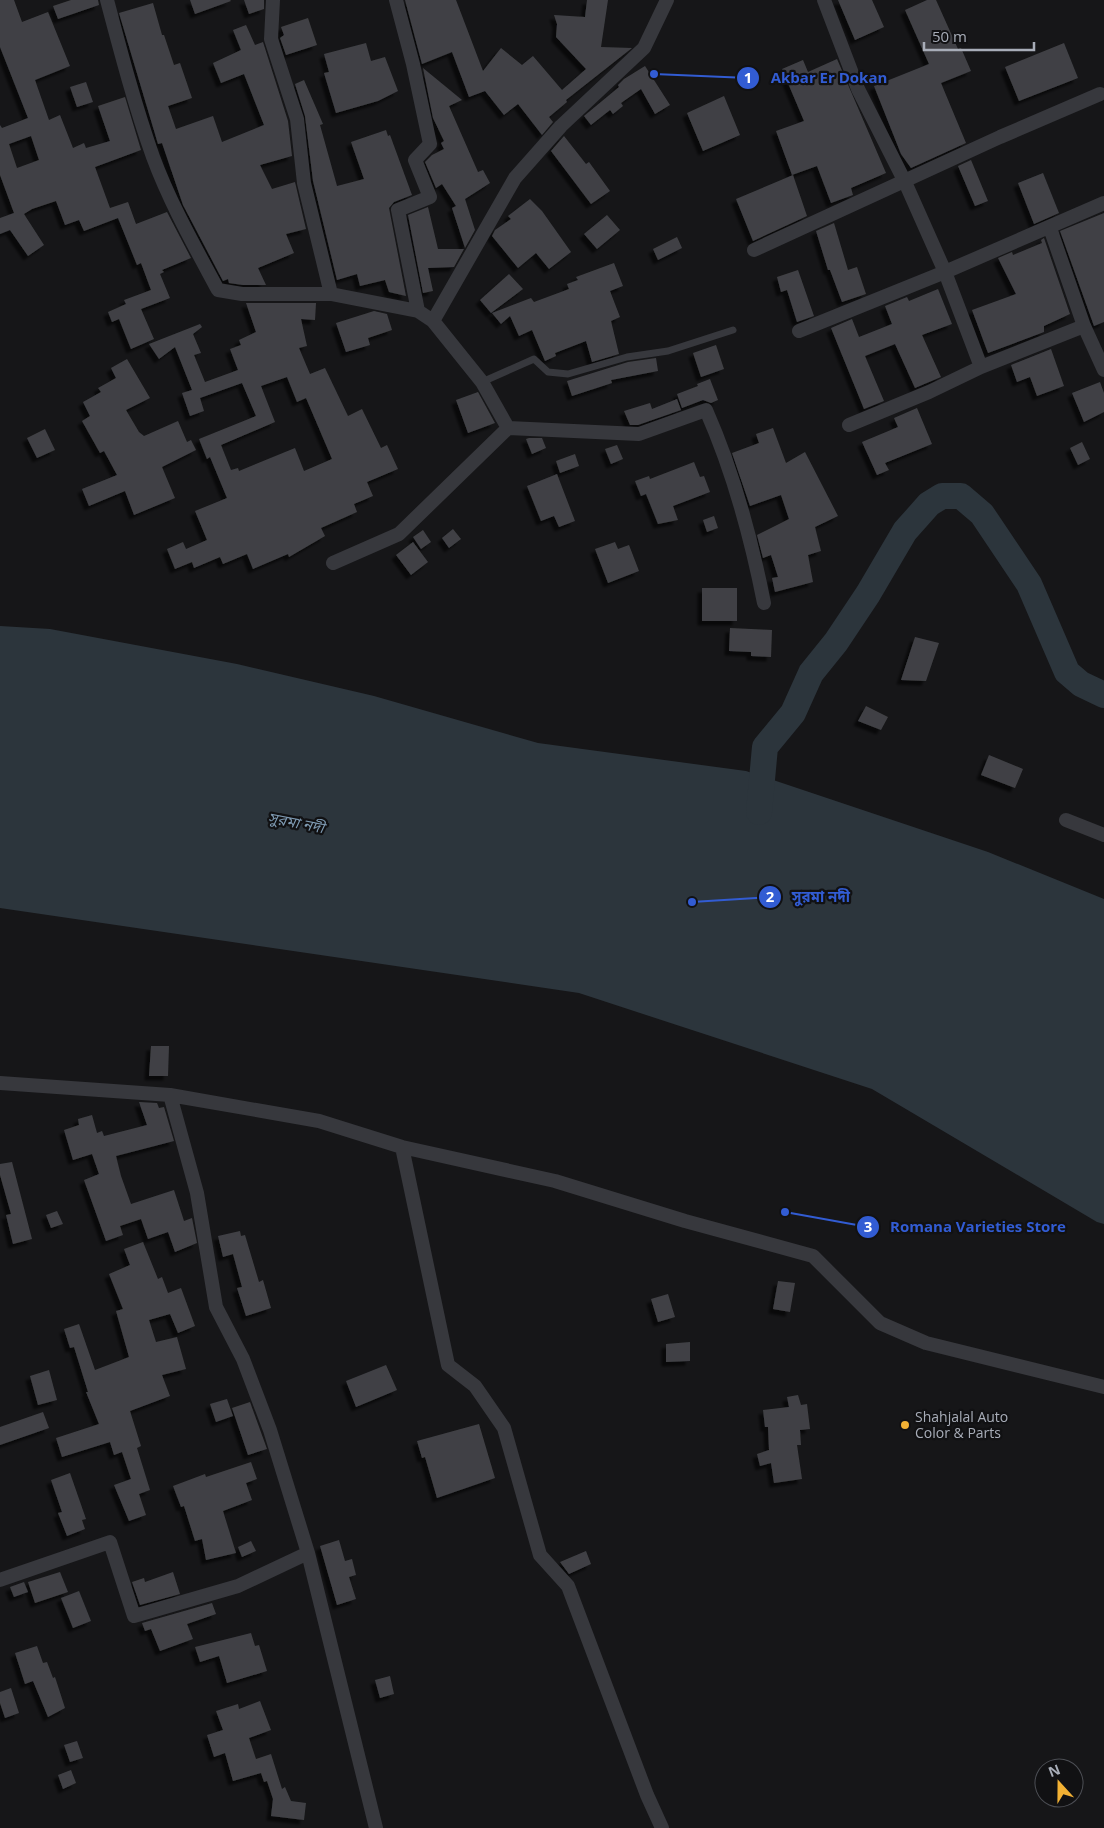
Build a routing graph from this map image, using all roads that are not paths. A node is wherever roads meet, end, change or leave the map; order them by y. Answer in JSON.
{"nodes":[{"id":1,"x":107,"y":0,"type":"edge"},
{"id":2,"x":273,"y":0,"type":"edge"},
{"id":3,"x":396,"y":0,"type":"edge"},
{"id":4,"x":667,"y":0,"type":"edge"},
{"id":5,"x":824,"y":0,"type":"edge"},
{"id":6,"x":1100,"y":94,"type":"dead end"},
{"id":7,"x":905,"y":182,"type":"junction"},
{"id":8,"x":1104,"y":203,"type":"edge"},
{"id":9,"x":1050,"y":228,"type":"junction"},
{"id":10,"x":754,"y":250,"type":"dead end"},
{"id":11,"x":945,"y":272,"type":"junction"},
{"id":12,"x":330,"y":294,"type":"junction"},
{"id":13,"x":418,"y":311,"type":"junction"},
{"id":14,"x":433,"y":321,"type":"junction"},
{"id":15,"x":1084,"y":326,"type":"junction"},
{"id":16,"x":733,"y":330,"type":"dead end"},
{"id":17,"x":799,"y":331,"type":"dead end"},
{"id":18,"x":981,"y":367,"type":"junction"},
{"id":19,"x":1104,"y":370,"type":"edge"},
{"id":20,"x":482,"y":382,"type":"junction"},
{"id":21,"x":849,"y":425,"type":"dead end"},
{"id":22,"x":508,"y":428,"type":"junction"},
{"id":23,"x":333,"y":563,"type":"dead end"},
{"id":24,"x":764,"y":603,"type":"dead end"},
{"id":25,"x":1066,"y":820,"type":"dead end"},
{"id":26,"x":1104,"y":835,"type":"edge"},
{"id":27,"x":0,"y":1083,"type":"edge"},
{"id":28,"x":170,"y":1094,"type":"junction"},
{"id":29,"x":402,"y":1147,"type":"junction"},
{"id":30,"x":1104,"y":1387,"type":"edge"},
{"id":31,"x":308,"y":1553,"type":"junction"},
{"id":32,"x":0,"y":1580,"type":"edge"},
{"id":33,"x":376,"y":1828,"type":"edge"},
{"id":34,"x":662,"y":1828,"type":"edge"}],
"edges":[{"from":1,"to":12,"type":"street"},
{"from":2,"to":12,"type":"street"},
{"from":3,"to":13,"type":"street"},
{"from":4,"to":14,"type":"street"},
{"from":5,"to":7,"type":"street"},
{"from":6,"to":7,"type":"street"},
{"from":7,"to":10,"type":"street"},
{"from":7,"to":11,"type":"street"},
{"from":8,"to":9,"type":"street"},
{"from":9,"to":11,"type":"street"},
{"from":9,"to":15,"type":"street"},
{"from":11,"to":17,"type":"street"},
{"from":11,"to":18,"type":"street"},
{"from":12,"to":13,"type":"street"},
{"from":13,"to":14,"type":"street"},
{"from":14,"to":20,"type":"street"},
{"from":15,"to":18,"type":"street"},
{"from":15,"to":19,"type":"street"},
{"from":16,"to":20,"type":"lane"},
{"from":18,"to":21,"type":"street"},
{"from":20,"to":22,"type":"street"},
{"from":22,"to":23,"type":"street"},
{"from":22,"to":24,"type":"street"},
{"from":25,"to":26,"type":"street"},
{"from":27,"to":28,"type":"street"},
{"from":28,"to":29,"type":"street"},
{"from":28,"to":31,"type":"street"},
{"from":29,"to":30,"type":"street"},
{"from":29,"to":34,"type":"street"},
{"from":31,"to":32,"type":"street"},
{"from":31,"to":33,"type":"street"}]}
